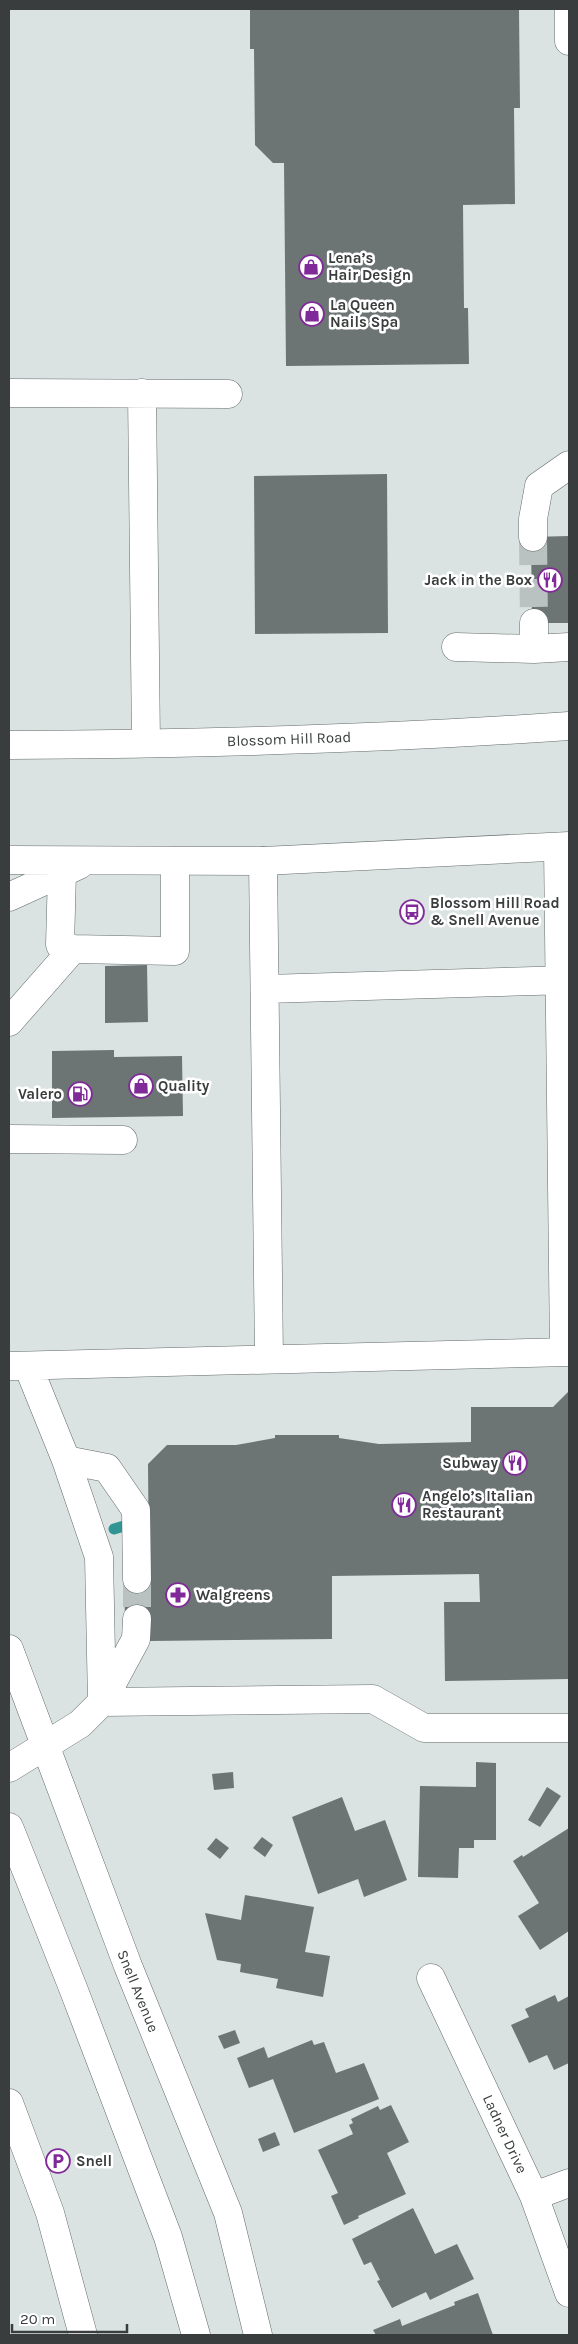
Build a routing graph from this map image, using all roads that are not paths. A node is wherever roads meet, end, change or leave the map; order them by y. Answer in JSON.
{"nodes":[{"id":1,"x":569,"y":9,"type":"edge"},
{"id":2,"x":569,"y":40,"type":"edge"},
{"id":3,"x":9,"y":393,"type":"edge"},
{"id":4,"x":142,"y":393,"type":"junction"},
{"id":5,"x":228,"y":394,"type":"dead end"},
{"id":6,"x":569,"y":465,"type":"edge"},
{"id":7,"x":533,"y":537,"type":"tunnel mouth"},
{"id":8,"x":456,"y":647,"type":"dead end"},
{"id":9,"x":569,"y":647,"type":"edge"},
{"id":10,"x":9,"y":726,"type":"edge"},
{"id":11,"x":569,"y":726,"type":"edge"},
{"id":12,"x":146,"y":742,"type":"junction"},
{"id":13,"x":45,"y":744,"type":"junction"},
{"id":14,"x":9,"y":745,"type":"edge"},
{"id":15,"x":564,"y":847,"type":"edge"},
{"id":16,"x":9,"y":860,"type":"edge"},
{"id":17,"x":90,"y":861,"type":"junction"},
{"id":18,"x":175,"y":861,"type":"junction"},
{"id":19,"x":263,"y":861,"type":"junction"},
{"id":20,"x":62,"y":872,"type":"junction"},
{"id":21,"x":9,"y":897,"type":"edge"},
{"id":22,"x":73,"y":949,"type":"junction"},
{"id":23,"x":565,"y":980,"type":"edge"},
{"id":24,"x":266,"y":989,"type":"junction"},
{"id":25,"x":9,"y":1022,"type":"edge"},
{"id":26,"x":9,"y":1139,"type":"edge"},
{"id":27,"x":124,"y":1140,"type":"dead end"},
{"id":28,"x":567,"y":1352,"type":"edge"},
{"id":29,"x":269,"y":1358,"type":"junction"},
{"id":30,"x":19,"y":1366,"type":"edge"},
{"id":31,"x":66,"y":1460,"type":"junction"},
{"id":32,"x":137,"y":1579,"type":"tunnel mouth"},
{"id":33,"x":137,"y":1619,"type":"tunnel mouth"},
{"id":34,"x":9,"y":1649,"type":"edge"},
{"id":35,"x":102,"y":1702,"type":"junction"},
{"id":36,"x":569,"y":1728,"type":"edge"},
{"id":37,"x":45,"y":1746,"type":"junction"},
{"id":38,"x":9,"y":1768,"type":"edge"},
{"id":39,"x":9,"y":1828,"type":"edge"},
{"id":40,"x":431,"y":1978,"type":"dead end"},
{"id":41,"x":9,"y":2103,"type":"edge"},
{"id":42,"x":20,"y":2167,"type":"edge"},
{"id":43,"x":569,"y":2182,"type":"edge"},
{"id":44,"x":534,"y":2196,"type":"junction"},
{"id":45,"x":569,"y":2293,"type":"edge"},
{"id":46,"x":255,"y":2323,"type":"edge"},
{"id":47,"x":195,"y":2331,"type":"edge"},
{"id":48,"x":83,"y":2335,"type":"edge"}],
"edges":[{"from":1,"to":2,"type":"main road"},
{"from":3,"to":4,"type":"main road"},
{"from":4,"to":5,"type":"main road"},
{"from":4,"to":12,"type":"main road"},
{"from":6,"to":7,"type":"main road"},
{"from":8,"to":9,"type":"main road"},
{"from":10,"to":13,"type":"main road"},
{"from":11,"to":12,"type":"main road","name":"Blossom Hill Road"},
{"from":12,"to":13,"type":"main road","name":"Blossom Hill Road"},
{"from":13,"to":14,"type":"main road","name":"Blossom Hill Road"},
{"from":15,"to":19,"type":"main road"},
{"from":15,"to":23,"type":"main road"},
{"from":16,"to":17,"type":"main road"},
{"from":17,"to":18,"type":"main road"},
{"from":17,"to":20,"type":"main road"},
{"from":18,"to":19,"type":"main road"},
{"from":18,"to":22,"type":"main road"},
{"from":19,"to":24,"type":"main road"},
{"from":20,"to":21,"type":"main road"},
{"from":20,"to":22,"type":"main road"},
{"from":22,"to":25,"type":"main road"},
{"from":23,"to":24,"type":"main road"},
{"from":23,"to":28,"type":"main road"},
{"from":24,"to":29,"type":"main road"},
{"from":26,"to":27,"type":"main road"},
{"from":28,"to":29,"type":"main road"},
{"from":29,"to":30,"type":"main road"},
{"from":30,"to":31,"type":"main road"},
{"from":31,"to":32,"type":"main road"},
{"from":31,"to":35,"type":"main road"},
{"from":33,"to":35,"type":"main road"},
{"from":34,"to":37,"type":"main road","name":"Snell Avenue"},
{"from":35,"to":36,"type":"main road"},
{"from":35,"to":37,"type":"main road"},
{"from":37,"to":38,"type":"main road"},
{"from":37,"to":46,"type":"main road","name":"Snell Avenue"},
{"from":39,"to":47,"type":"main road"},
{"from":40,"to":44,"type":"main road","name":"Ladner Drive"},
{"from":41,"to":42,"type":"main road"},
{"from":42,"to":48,"type":"main road"},
{"from":43,"to":44,"type":"main road"},
{"from":44,"to":45,"type":"main road","name":"Ladner Drive"}]}
